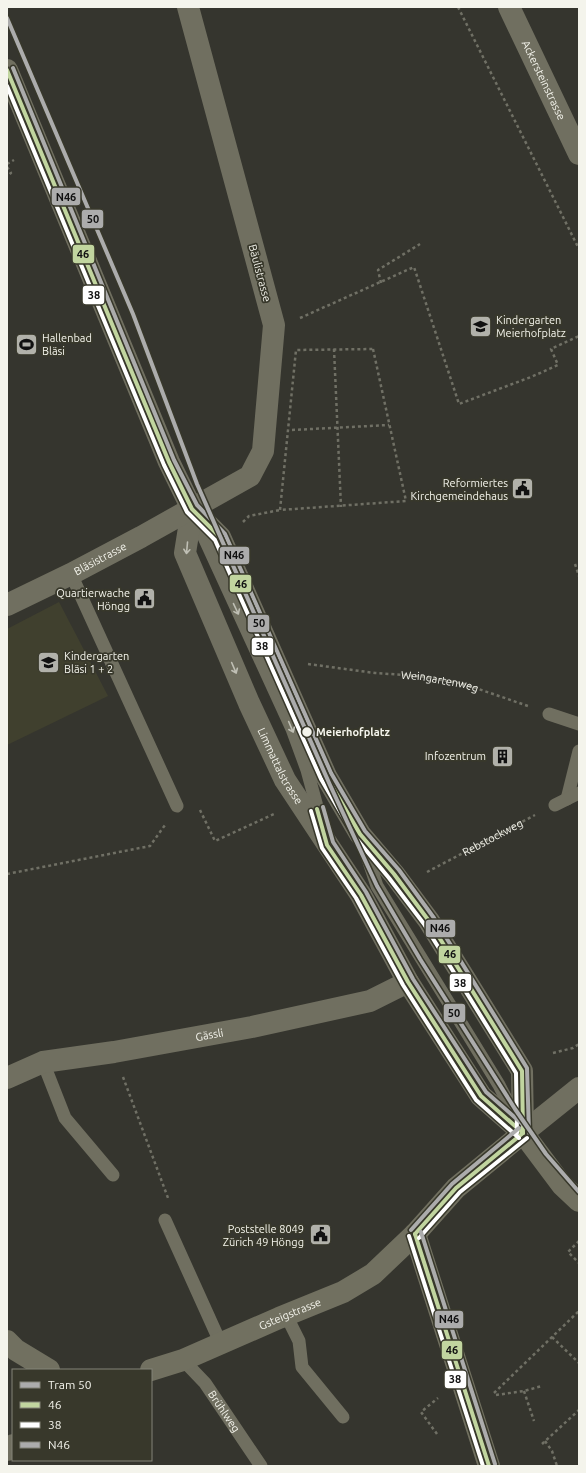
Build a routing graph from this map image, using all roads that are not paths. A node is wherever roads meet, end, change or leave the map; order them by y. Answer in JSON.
{"nodes":[{"id":1,"x":188,"y":7,"type":"edge"},
{"id":2,"x":509,"y":7,"type":"edge"},
{"id":3,"x":7,"y":70,"type":"edge"},
{"id":4,"x":579,"y":154,"type":"edge"},
{"id":5,"x":192,"y":509,"type":"junction"},
{"id":6,"x":71,"y":574,"type":"junction"},
{"id":7,"x":7,"y":605,"type":"edge"},
{"id":8,"x":549,"y":714,"type":"road end"},
{"id":9,"x":579,"y":724,"type":"edge"},
{"id":10,"x":579,"y":751,"type":"edge"},
{"id":11,"x":579,"y":793,"type":"edge"},
{"id":12,"x":177,"y":806,"type":"road end"},
{"id":13,"x":360,"y":834,"type":"junction"},
{"id":14,"x":327,"y":845,"type":"junction"},
{"id":15,"x":408,"y":982,"type":"junction"},
{"id":16,"x":43,"y":1062,"type":"junction"},
{"id":17,"x":7,"y":1078,"type":"edge"},
{"id":18,"x":579,"y":1088,"type":"edge"},
{"id":19,"x":523,"y":1132,"type":"junction"},
{"id":20,"x":113,"y":1175,"type":"dead end"},
{"id":21,"x":579,"y":1201,"type":"edge"},
{"id":22,"x":165,"y":1220,"type":"road end"},
{"id":23,"x":415,"y":1234,"type":"junction"},
{"id":24,"x":286,"y":1315,"type":"junction"},
{"id":25,"x":7,"y":1341,"type":"edge"},
{"id":26,"x":221,"y":1344,"type":"junction"},
{"id":27,"x":183,"y":1360,"type":"junction"},
{"id":28,"x":47,"y":1369,"type":"edge"},
{"id":29,"x":152,"y":1370,"type":"edge"},
{"id":30,"x":343,"y":1417,"type":"dead end"},
{"id":31,"x":262,"y":1466,"type":"edge"},
{"id":32,"x":489,"y":1466,"type":"edge"}],
"edges":[{"from":1,"to":5,"type":"street","name":"Bäulistrasse"},
{"from":2,"to":4,"type":"street","name":"Ackersteinstrasse"},
{"from":3,"to":5,"type":"street"},
{"from":5,"to":6,"type":"street","name":"Bläsistrasse"},
{"from":13,"to":5,"type":"street","one_way":true},
{"from":5,"to":14,"type":"street","name":"Limmattalstrasse","one_way":true},
{"from":6,"to":7,"type":"street","name":"Bläsistrasse"},
{"from":6,"to":12,"type":"lane"},
{"from":8,"to":9,"type":"lane"},
{"from":10,"to":11,"type":"lane"},
{"from":13,"to":14,"type":"street"},
{"from":13,"to":19,"type":"street"},
{"from":14,"to":15,"type":"street"},
{"from":15,"to":16,"type":"street","name":"Gässli"},
{"from":15,"to":19,"type":"street"},
{"from":16,"to":17,"type":"street","name":"Gässli"},
{"from":16,"to":20,"type":"lane"},
{"from":18,"to":19,"type":"street"},
{"from":19,"to":21,"type":"street"},
{"from":19,"to":23,"type":"street","name":"Gsteigstrasse"},
{"from":22,"to":26,"type":"lane"},
{"from":23,"to":24,"type":"street","name":"Gsteigstrasse"},
{"from":23,"to":32,"type":"street"},
{"from":24,"to":26,"type":"street","name":"Gsteigstrasse"},
{"from":24,"to":30,"type":"lane"},
{"from":25,"to":28,"type":"street"},
{"from":26,"to":27,"type":"street","name":"Gsteigstrasse"},
{"from":27,"to":29,"type":"street","name":"Gsteigstrasse"},
{"from":27,"to":31,"type":"lane","name":"Brühlweg"}]}
